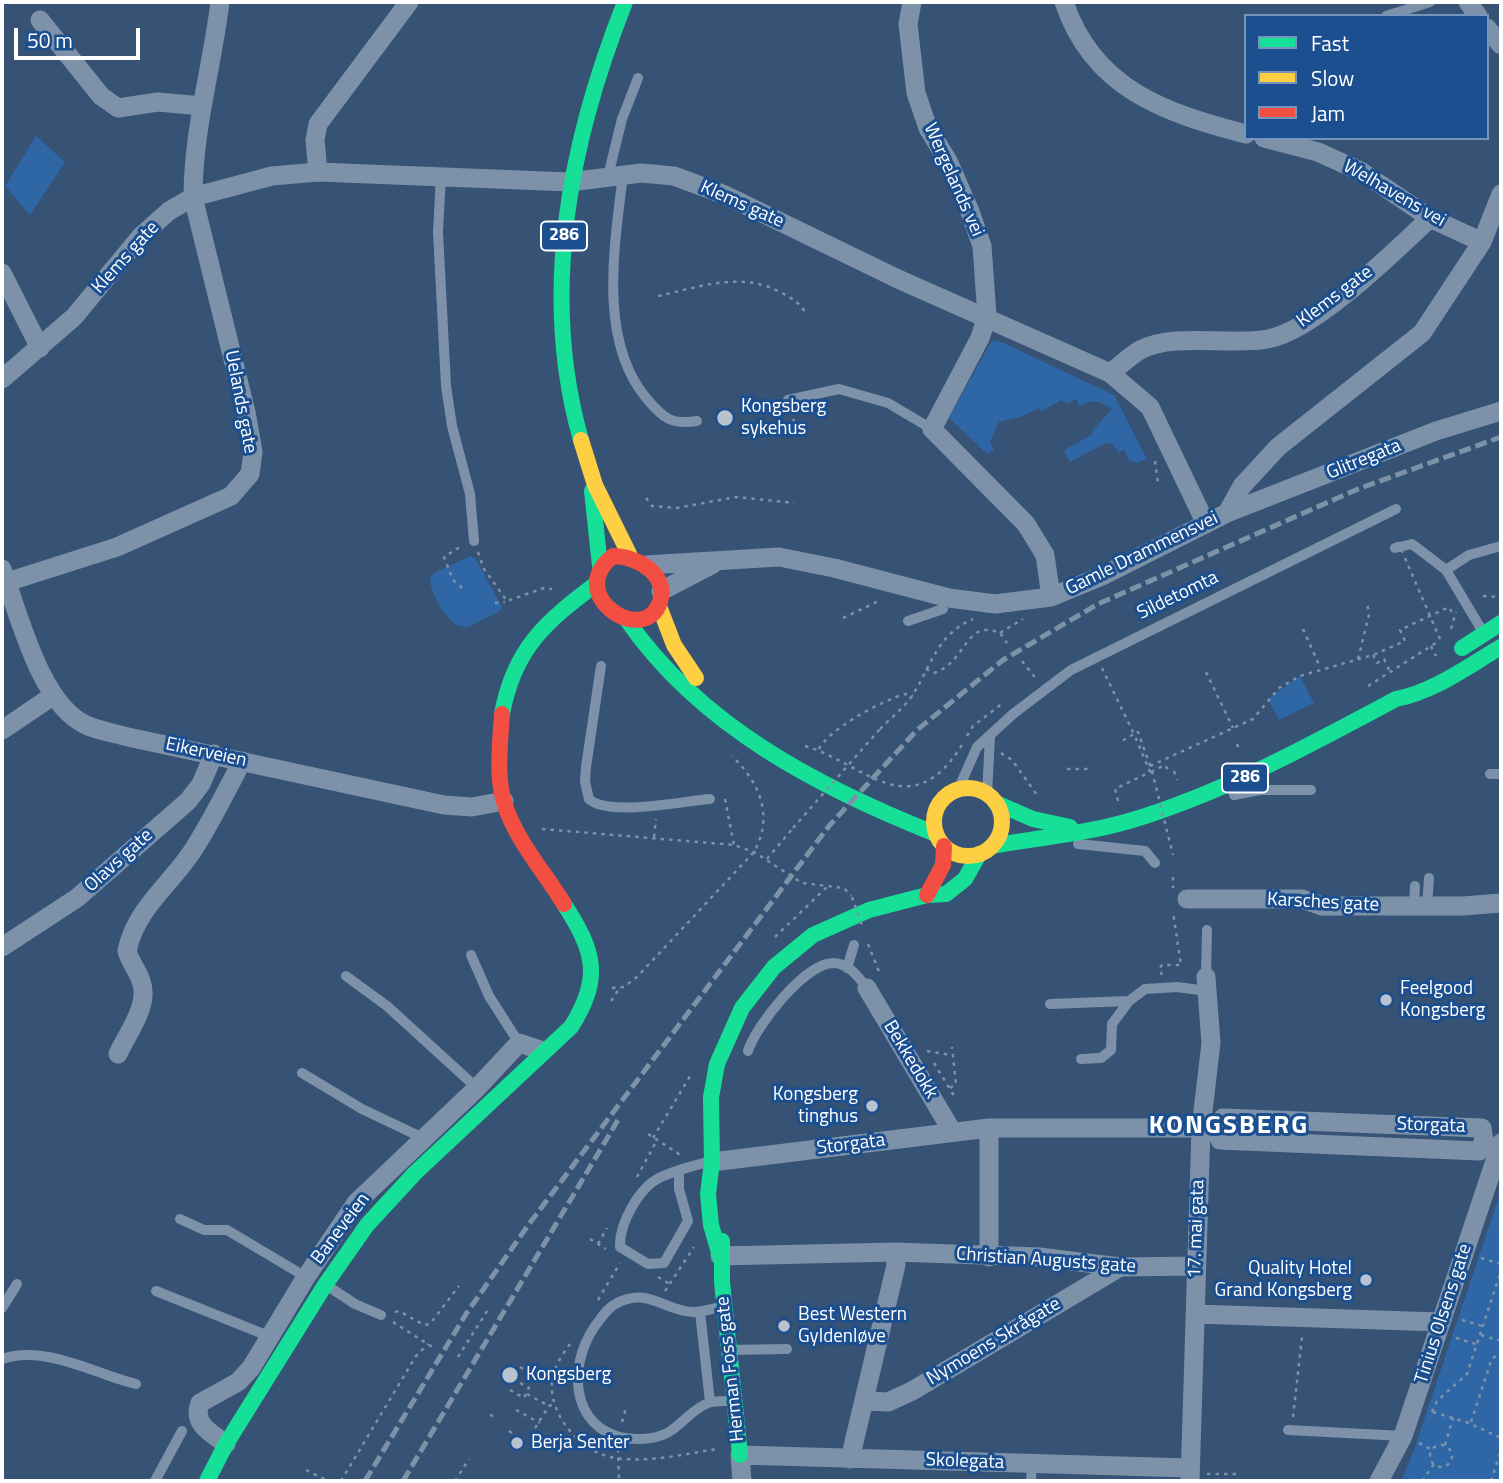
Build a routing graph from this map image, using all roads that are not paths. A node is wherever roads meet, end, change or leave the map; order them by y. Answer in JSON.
{"nodes":[{"id":1,"x":220,"y":2,"type":"edge"},
{"id":2,"x":409,"y":2,"type":"edge"},
{"id":3,"x":625,"y":2,"type":"edge"},
{"id":4,"x":912,"y":2,"type":"edge"},
{"id":5,"x":1064,"y":2,"type":"edge"},
{"id":6,"x":1430,"y":2,"type":"edge"},
{"id":7,"x":1392,"y":14,"type":"edge"},
{"id":8,"x":40,"y":20,"type":"dead end"},
{"id":9,"x":1489,"y":30,"type":"edge"},
{"id":10,"x":1501,"y":45,"type":"edge"},
{"id":11,"x":638,"y":78,"type":"dead end"},
{"id":12,"x":202,"y":106,"type":"junction"},
{"id":13,"x":1244,"y":133,"type":"edge"},
{"id":14,"x":1272,"y":140,"type":"edge"},
{"id":15,"x":318,"y":172,"type":"junction"},
{"id":16,"x":624,"y":174,"type":"junction"},
{"id":17,"x":441,"y":176,"type":"junction"},
{"id":18,"x":569,"y":182,"type":"junction"},
{"id":19,"x":1501,"y":194,"type":"edge"},
{"id":20,"x":193,"y":197,"type":"junction"},
{"id":21,"x":1430,"y":218,"type":"junction"},
{"id":22,"x":1497,"y":219,"type":"edge"},
{"id":23,"x":1482,"y":242,"type":"junction"},
{"id":24,"x":2,"y":273,"type":"edge"},
{"id":25,"x":987,"y":316,"type":"junction"},
{"id":26,"x":40,"y":348,"type":"junction"},
{"id":27,"x":1110,"y":373,"type":"junction"},
{"id":28,"x":2,"y":379,"type":"edge"},
{"id":29,"x":788,"y":400,"type":"dead end"},
{"id":30,"x":1501,"y":411,"type":"edge"},
{"id":31,"x":696,"y":421,"type":"dead end"},
{"id":32,"x":932,"y":429,"type":"junction"},
{"id":33,"x":591,"y":477,"type":"junction"},
{"id":34,"x":1396,"y":509,"type":"dead end"},
{"id":35,"x":1227,"y":513,"type":"junction"},
{"id":36,"x":1206,"y":524,"type":"junction"},
{"id":37,"x":474,"y":541,"type":"road end"},
{"id":38,"x":1501,"y":546,"type":"edge"},
{"id":39,"x":1399,"y":548,"type":"road end"},
{"id":40,"x":638,"y":561,"type":"junction"},
{"id":41,"x":719,"y":561,"type":"junction"},
{"id":42,"x":600,"y":566,"type":"junction"},
{"id":43,"x":1446,"y":570,"type":"junction"},
{"id":44,"x":4,"y":576,"type":"edge"},
{"id":45,"x":596,"y":584,"type":"junction"},
{"id":46,"x":1051,"y":597,"type":"junction"},
{"id":47,"x":660,"y":598,"type":"junction"},
{"id":48,"x":607,"y":607,"type":"junction"},
{"id":49,"x":943,"y":610,"type":"dead end"},
{"id":50,"x":626,"y":620,"type":"junction"},
{"id":51,"x":908,"y":621,"type":"dead end"},
{"id":52,"x":1501,"y":623,"type":"edge"},
{"id":53,"x":545,"y":627,"type":"junction"},
{"id":54,"x":1484,"y":634,"type":"junction"},
{"id":55,"x":1499,"y":654,"type":"edge"},
{"id":56,"x":601,"y":666,"type":"dead end"},
{"id":57,"x":54,"y":695,"type":"junction"},
{"id":58,"x":1396,"y":699,"type":"junction"},
{"id":59,"x":721,"y":716,"type":"junction"},
{"id":60,"x":2,"y":730,"type":"edge"},
{"id":61,"x":990,"y":736,"type":"junction"},
{"id":62,"x":214,"y":754,"type":"junction"},
{"id":63,"x":242,"y":761,"type":"junction"},
{"id":64,"x":1490,"y":774,"type":"dead end"},
{"id":65,"x":1501,"y":774,"type":"edge"},
{"id":66,"x":1311,"y":790,"type":"dead end"},
{"id":67,"x":952,"y":792,"type":"junction"},
{"id":68,"x":710,"y":799,"type":"dead end"},
{"id":69,"x":991,"y":799,"type":"junction"},
{"id":70,"x":925,"y":800,"type":"dead end"},
{"id":71,"x":1189,"y":800,"type":"junction"},
{"id":72,"x":504,"y":801,"type":"junction"},
{"id":73,"x":901,"y":804,"type":"dead end"},
{"id":74,"x":866,"y":805,"type":"junction"},
{"id":75,"x":1084,"y":830,"type":"junction"},
{"id":76,"x":1042,"y":839,"type":"junction"},
{"id":77,"x":940,"y":840,"type":"junction"},
{"id":78,"x":986,"y":850,"type":"junction"},
{"id":79,"x":1155,"y":863,"type":"dead end"},
{"id":80,"x":1429,"y":878,"type":"dead end"},
{"id":81,"x":1415,"y":886,"type":"dead end"},
{"id":82,"x":927,"y":895,"type":"junction"},
{"id":83,"x":1178,"y":898,"type":"road end"},
{"id":84,"x":1501,"y":903,"type":"edge"},
{"id":85,"x":1420,"y":906,"type":"junction"},
{"id":86,"x":1207,"y":930,"type":"dead end"},
{"id":87,"x":854,"y":945,"type":"dead end"},
{"id":88,"x":2,"y":947,"type":"edge"},
{"id":89,"x":471,"y":955,"type":"dead end"},
{"id":90,"x":847,"y":968,"type":"junction"},
{"id":91,"x":346,"y":976,"type":"dead end"},
{"id":92,"x":1207,"y":984,"type":"junction"},
{"id":93,"x":867,"y":988,"type":"joint"},
{"id":94,"x":1129,"y":1001,"type":"junction"},
{"id":95,"x":1050,"y":1004,"type":"dead end"},
{"id":96,"x":519,"y":1043,"type":"junction"},
{"id":97,"x":543,"y":1051,"type":"junction"},
{"id":98,"x":748,"y":1051,"type":"dead end"},
{"id":99,"x":118,"y":1054,"type":"dead end"},
{"id":100,"x":1082,"y":1059,"type":"dead end"},
{"id":101,"x":302,"y":1073,"type":"dead end"},
{"id":102,"x":477,"y":1088,"type":"junction"},
{"id":103,"x":989,"y":1128,"type":"junction"},
{"id":104,"x":1208,"y":1128,"type":"junction"},
{"id":105,"x":952,"y":1131,"type":"junction"},
{"id":106,"x":423,"y":1138,"type":"junction"},
{"id":107,"x":1501,"y":1143,"type":"edge"},
{"id":108,"x":703,"y":1163,"type":"junction"},
{"id":109,"x":679,"y":1173,"type":"junction"},
{"id":110,"x":180,"y":1219,"type":"dead end"},
{"id":111,"x":895,"y":1252,"type":"junction"},
{"id":112,"x":720,"y":1256,"type":"junction"},
{"id":113,"x":989,"y":1257,"type":"junction"},
{"id":114,"x":1196,"y":1266,"type":"junction"},
{"id":115,"x":1120,"y":1268,"type":"junction"},
{"id":116,"x":306,"y":1277,"type":"junction"},
{"id":117,"x":17,"y":1284,"type":"dead end"},
{"id":118,"x":325,"y":1285,"type":"junction"},
{"id":119,"x":156,"y":1291,"type":"dead end"},
{"id":120,"x":724,"y":1306,"type":"junction"},
{"id":121,"x":2,"y":1308,"type":"edge"},
{"id":122,"x":699,"y":1312,"type":"junction"},
{"id":123,"x":1195,"y":1314,"type":"junction"},
{"id":124,"x":381,"y":1315,"type":"road end"},
{"id":125,"x":1448,"y":1325,"type":"junction"},
{"id":126,"x":271,"y":1337,"type":"junction"},
{"id":127,"x":787,"y":1349,"type":"dead end"},
{"id":128,"x":729,"y":1350,"type":"junction"},
{"id":129,"x":2,"y":1359,"type":"edge"},
{"id":130,"x":136,"y":1384,"type":"dead end"},
{"id":131,"x":734,"y":1401,"type":"junction"},
{"id":132,"x":864,"y":1401,"type":"junction"},
{"id":133,"x":710,"y":1402,"type":"junction"},
{"id":134,"x":1288,"y":1430,"type":"road end"},
{"id":135,"x":182,"y":1431,"type":"dead end"},
{"id":136,"x":1404,"y":1436,"type":"junction"},
{"id":137,"x":226,"y":1444,"type":"junction"},
{"id":138,"x":732,"y":1450,"type":"junction"},
{"id":139,"x":850,"y":1459,"type":"junction"},
{"id":140,"x":1031,"y":1473,"type":"edge"},
{"id":141,"x":1190,"y":1474,"type":"edge"},
{"id":142,"x":155,"y":1481,"type":"edge"},
{"id":143,"x":207,"y":1481,"type":"edge"},
{"id":144,"x":742,"y":1481,"type":"edge"},
{"id":145,"x":1379,"y":1481,"type":"edge"}],
"edges":[{"from":1,"to":12,"type":"street","name":"Uelands gate"},
{"from":2,"to":15,"type":"street"},
{"from":3,"to":18,"type":"main road","number":"286"},
{"from":4,"to":25,"type":"street","name":"Wergelands vei"},
{"from":5,"to":13,"type":"street"},
{"from":6,"to":7,"type":"lane"},
{"from":8,"to":12,"type":"street"},
{"from":9,"to":10,"type":"street"},
{"from":11,"to":16,"type":"lane"},
{"from":12,"to":20,"type":"street","name":"Uelands gate"},
{"from":14,"to":21,"type":"street","name":"Welhavens vei"},
{"from":15,"to":17,"type":"street","name":"Klems gate"},
{"from":15,"to":20,"type":"street","name":"Klems gate"},
{"from":16,"to":18,"type":"street","name":"Klems gate"},
{"from":16,"to":25,"type":"street","name":"Klems gate"},
{"from":16,"to":31,"type":"lane"},
{"from":17,"to":18,"type":"street","name":"Klems gate"},
{"from":17,"to":37,"type":"lane"},
{"from":18,"to":33,"type":"main road","number":"286"},
{"from":19,"to":22,"type":"street","name":"Gamle Drammensvei"},
{"from":20,"to":26,"type":"street","name":"Klems gate"},
{"from":20,"to":44,"type":"street","name":"Uelands gate"},
{"from":21,"to":23,"type":"street","name":"Welhavens vei"},
{"from":21,"to":27,"type":"street","name":"Klems gate"},
{"from":22,"to":23,"type":"street","name":"Gamle Drammensvei"},
{"from":23,"to":35,"type":"street","name":"Gamle Drammensvei"},
{"from":24,"to":26,"type":"street"},
{"from":25,"to":27,"type":"street","name":"Klems gate"},
{"from":25,"to":32,"type":"street","name":"Wergelands vei"},
{"from":26,"to":28,"type":"street","name":"Klems gate"},
{"from":27,"to":36,"type":"street"},
{"from":29,"to":32,"type":"lane"},
{"from":30,"to":35,"type":"street","name":"Glitregata"},
{"from":32,"to":46,"type":"street"},
{"from":33,"to":40,"type":"main road","number":"286"},
{"from":33,"to":42,"type":"main road","number":"286"},
{"from":34,"to":61,"type":"lane","name":"Sildetomta"},
{"from":35,"to":36,"type":"street","name":"Gamle Drammensvei"},
{"from":36,"to":46,"type":"street","name":"Gamle Drammensvei"},
{"from":38,"to":43,"type":"lane"},
{"from":39,"to":43,"type":"lane"},
{"from":40,"to":41,"type":"street","name":"Gamle Drammensvei"},
{"from":40,"to":42,"type":"main road"},
{"from":40,"to":47,"type":"main road","number":"286"},
{"from":41,"to":46,"type":"street","name":"Gamle Drammensvei"},
{"from":41,"to":47,"type":"street","name":"Gamle Drammensvei"},
{"from":42,"to":45,"type":"main road","number":"286"},
{"from":43,"to":54,"type":"lane"},
{"from":44,"to":57,"type":"street","name":"Eikerveien"},
{"from":45,"to":48,"type":"main road"},
{"from":45,"to":53,"type":"main road"},
{"from":47,"to":50,"type":"main road"},
{"from":47,"to":59,"type":"main road","number":"286"},
{"from":48,"to":50,"type":"main road","number":"286"},
{"from":48,"to":53,"type":"main road"},
{"from":49,"to":51,"type":"lane"},
{"from":50,"to":59,"type":"main road","number":"286"},
{"from":52,"to":54,"type":"main road","number":"286"},
{"from":53,"to":72,"type":"main road"},
{"from":54,"to":55,"type":"lane"},
{"from":54,"to":58,"type":"main road","number":"286"},
{"from":55,"to":58,"type":"main road","number":"286"},
{"from":56,"to":68,"type":"lane"},
{"from":57,"to":60,"type":"street"},
{"from":57,"to":62,"type":"street","name":"Eikerveien"},
{"from":58,"to":71,"type":"main road","number":"286"},
{"from":59,"to":74,"type":"main road","number":"286"},
{"from":61,"to":67,"type":"lane","name":"Sildetomta"},
{"from":61,"to":69,"type":"lane"},
{"from":62,"to":63,"type":"street","name":"Eikerveien"},
{"from":62,"to":88,"type":"street","name":"Olavs gate"},
{"from":63,"to":72,"type":"street","name":"Eikerveien"},
{"from":63,"to":99,"type":"street"},
{"from":64,"to":65,"type":"lane"},
{"from":66,"to":71,"type":"lane"},
{"from":67,"to":69,"type":"main road","number":"286"},
{"from":67,"to":70,"type":"main road","number":"286"},
{"from":67,"to":77,"type":"main road"},
{"from":69,"to":75,"type":"main road","number":"286"},
{"from":69,"to":78,"type":"main road"},
{"from":71,"to":75,"type":"main road","number":"286"},
{"from":72,"to":97,"type":"main road","name":"Baneveien"},
{"from":73,"to":74,"type":"main road","number":"286"},
{"from":74,"to":77,"type":"main road","number":"286"},
{"from":75,"to":76,"type":"main road","number":"286"},
{"from":76,"to":78,"type":"main road","number":"286"},
{"from":76,"to":79,"type":"lane"},
{"from":77,"to":78,"type":"main road","number":"286"},
{"from":77,"to":82,"type":"main road"},
{"from":78,"to":82,"type":"main road","name":"Herman Foss gate"},
{"from":80,"to":85,"type":"lane"},
{"from":81,"to":85,"type":"lane"},
{"from":82,"to":108,"type":"main road","name":"Herman Foss gate"},
{"from":83,"to":85,"type":"street","name":"Karsches gate"},
{"from":84,"to":85,"type":"street","name":"Karsches gate"},
{"from":86,"to":92,"type":"lane"},
{"from":87,"to":90,"type":"lane"},
{"from":89,"to":96,"type":"lane"},
{"from":90,"to":93,"type":"lane"},
{"from":90,"to":98,"type":"lane"},
{"from":91,"to":102,"type":"lane"},
{"from":92,"to":94,"type":"lane"},
{"from":92,"to":104,"type":"street","name":"17. mai gata"},
{"from":93,"to":105,"type":"street","name":"Bekkedokk"},
{"from":94,"to":95,"type":"lane"},
{"from":94,"to":100,"type":"lane"},
{"from":96,"to":97,"type":"street"},
{"from":96,"to":102,"type":"street","name":"Baneveien"},
{"from":97,"to":118,"type":"main road","name":"Baneveien"},
{"from":101,"to":106,"type":"lane"},
{"from":102,"to":106,"type":"street","name":"Baneveien"},
{"from":103,"to":104,"type":"street","name":"Storgata"},
{"from":103,"to":105,"type":"street","name":"Storgata"},
{"from":103,"to":113,"type":"street"},
{"from":104,"to":104,"type":"street","name":"Storgata"},
{"from":104,"to":114,"type":"street","name":"17. mai gata"},
{"from":105,"to":108,"type":"street","name":"Storgata"},
{"from":106,"to":116,"type":"street","name":"Baneveien"},
{"from":107,"to":125,"type":"street","name":"Tinius Olsens gate"},
{"from":108,"to":109,"type":"lane"},
{"from":108,"to":112,"type":"main road","name":"Herman Foss gate"},
{"from":109,"to":109,"type":"lane"},
{"from":110,"to":116,"type":"lane"},
{"from":111,"to":112,"type":"street","name":"Christian Augusts gate"},
{"from":111,"to":113,"type":"street","name":"Christian Augusts gate"},
{"from":111,"to":132,"type":"street"},
{"from":112,"to":120,"type":"main road","name":"Herman Foss gate"},
{"from":113,"to":115,"type":"street","name":"Christian Augusts gate"},
{"from":114,"to":115,"type":"street","name":"Christian Augusts gate"},
{"from":114,"to":123,"type":"street","name":"17. mai gata"},
{"from":115,"to":132,"type":"street","name":"Nymoens Skrågate"},
{"from":116,"to":126,"type":"street","name":"Baneveien"},
{"from":117,"to":121,"type":"lane"},
{"from":118,"to":124,"type":"lane"},
{"from":118,"to":137,"type":"main road","name":"Baneveien"},
{"from":119,"to":126,"type":"lane"},
{"from":120,"to":122,"type":"lane"},
{"from":120,"to":128,"type":"main road","name":"Herman Foss gate"},
{"from":122,"to":133,"type":"lane"},
{"from":122,"to":133,"type":"lane"},
{"from":123,"to":125,"type":"street"},
{"from":123,"to":141,"type":"street","name":"17. mai gata"},
{"from":125,"to":136,"type":"street","name":"Tinius Olsens gate"},
{"from":126,"to":137,"type":"street","name":"Baneveien"},
{"from":127,"to":128,"type":"lane"},
{"from":128,"to":131,"type":"main road","name":"Herman Foss gate"},
{"from":129,"to":130,"type":"lane"},
{"from":131,"to":133,"type":"lane"},
{"from":131,"to":138,"type":"main road","name":"Herman Foss gate"},
{"from":132,"to":139,"type":"street"},
{"from":134,"to":136,"type":"lane"},
{"from":135,"to":142,"type":"lane"},
{"from":136,"to":145,"type":"street","name":"Tinius Olsens gate"},
{"from":137,"to":143,"type":"main road","name":"Baneveien"},
{"from":138,"to":139,"type":"street","name":"Skolegata"},
{"from":138,"to":144,"type":"street","name":"Herman Foss gate"},
{"from":139,"to":140,"type":"street","name":"Skolegata"},
{"from":140,"to":141,"type":"street","name":"Skolegata"}]}
